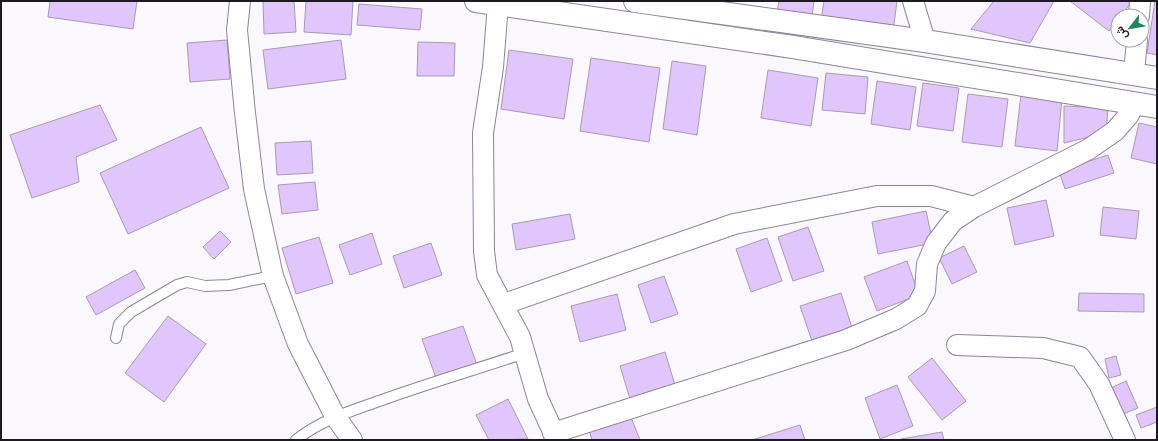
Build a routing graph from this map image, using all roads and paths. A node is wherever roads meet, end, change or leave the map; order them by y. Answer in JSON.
{"nodes":[{"id":1,"x":240,"y":1,"type":"edge"},
{"id":2,"x":476,"y":1,"type":"edge"},
{"id":3,"x":635,"y":1,"type":"edge"},
{"id":4,"x":913,"y":1,"type":"edge"},
{"id":5,"x":498,"y":4,"type":"junction"},
{"id":6,"x":925,"y":41,"type":"junction"},
{"id":7,"x":1136,"y":48,"type":"edge"},
{"id":8,"x":1134,"y":74,"type":"junction"},
{"id":9,"x":1157,"y":78,"type":"edge"},
{"id":10,"x":1135,"y":103,"type":"junction"},
{"id":11,"x":1157,"y":107,"type":"edge"},
{"id":12,"x":974,"y":207,"type":"junction"},
{"id":13,"x":273,"y":276,"type":"junction"},
{"id":14,"x":504,"y":304,"type":"junction"},
{"id":15,"x":116,"y":338,"type":"dead end"},
{"id":16,"x":957,"y":344,"type":"dead end"},
{"id":17,"x":525,"y":353,"type":"junction"},
{"id":18,"x":335,"y":416,"type":"junction"},
{"id":19,"x":555,"y":437,"type":"edge"},
{"id":20,"x":296,"y":440,"type":"edge"},
{"id":21,"x":352,"y":440,"type":"edge"},
{"id":22,"x":1125,"y":440,"type":"edge"}],
"edges":[{"from":1,"to":13,"type":"street"},
{"from":2,"to":5,"type":"street"},
{"from":3,"to":6,"type":"street"},
{"from":4,"to":6,"type":"street"},
{"from":5,"to":10,"type":"street"},
{"from":5,"to":14,"type":"street"},
{"from":6,"to":8,"type":"street"},
{"from":7,"to":8,"type":"street"},
{"from":8,"to":9,"type":"street"},
{"from":10,"to":11,"type":"street"},
{"from":10,"to":12,"type":"street"},
{"from":12,"to":14,"type":"street"},
{"from":12,"to":19,"type":"street"},
{"from":13,"to":15,"type":"lane"},
{"from":13,"to":18,"type":"street"},
{"from":14,"to":17,"type":"street"},
{"from":16,"to":22,"type":"street"},
{"from":17,"to":18,"type":"lane"},
{"from":17,"to":19,"type":"street"},
{"from":18,"to":20,"type":"lane"},
{"from":18,"to":21,"type":"street"}]}
